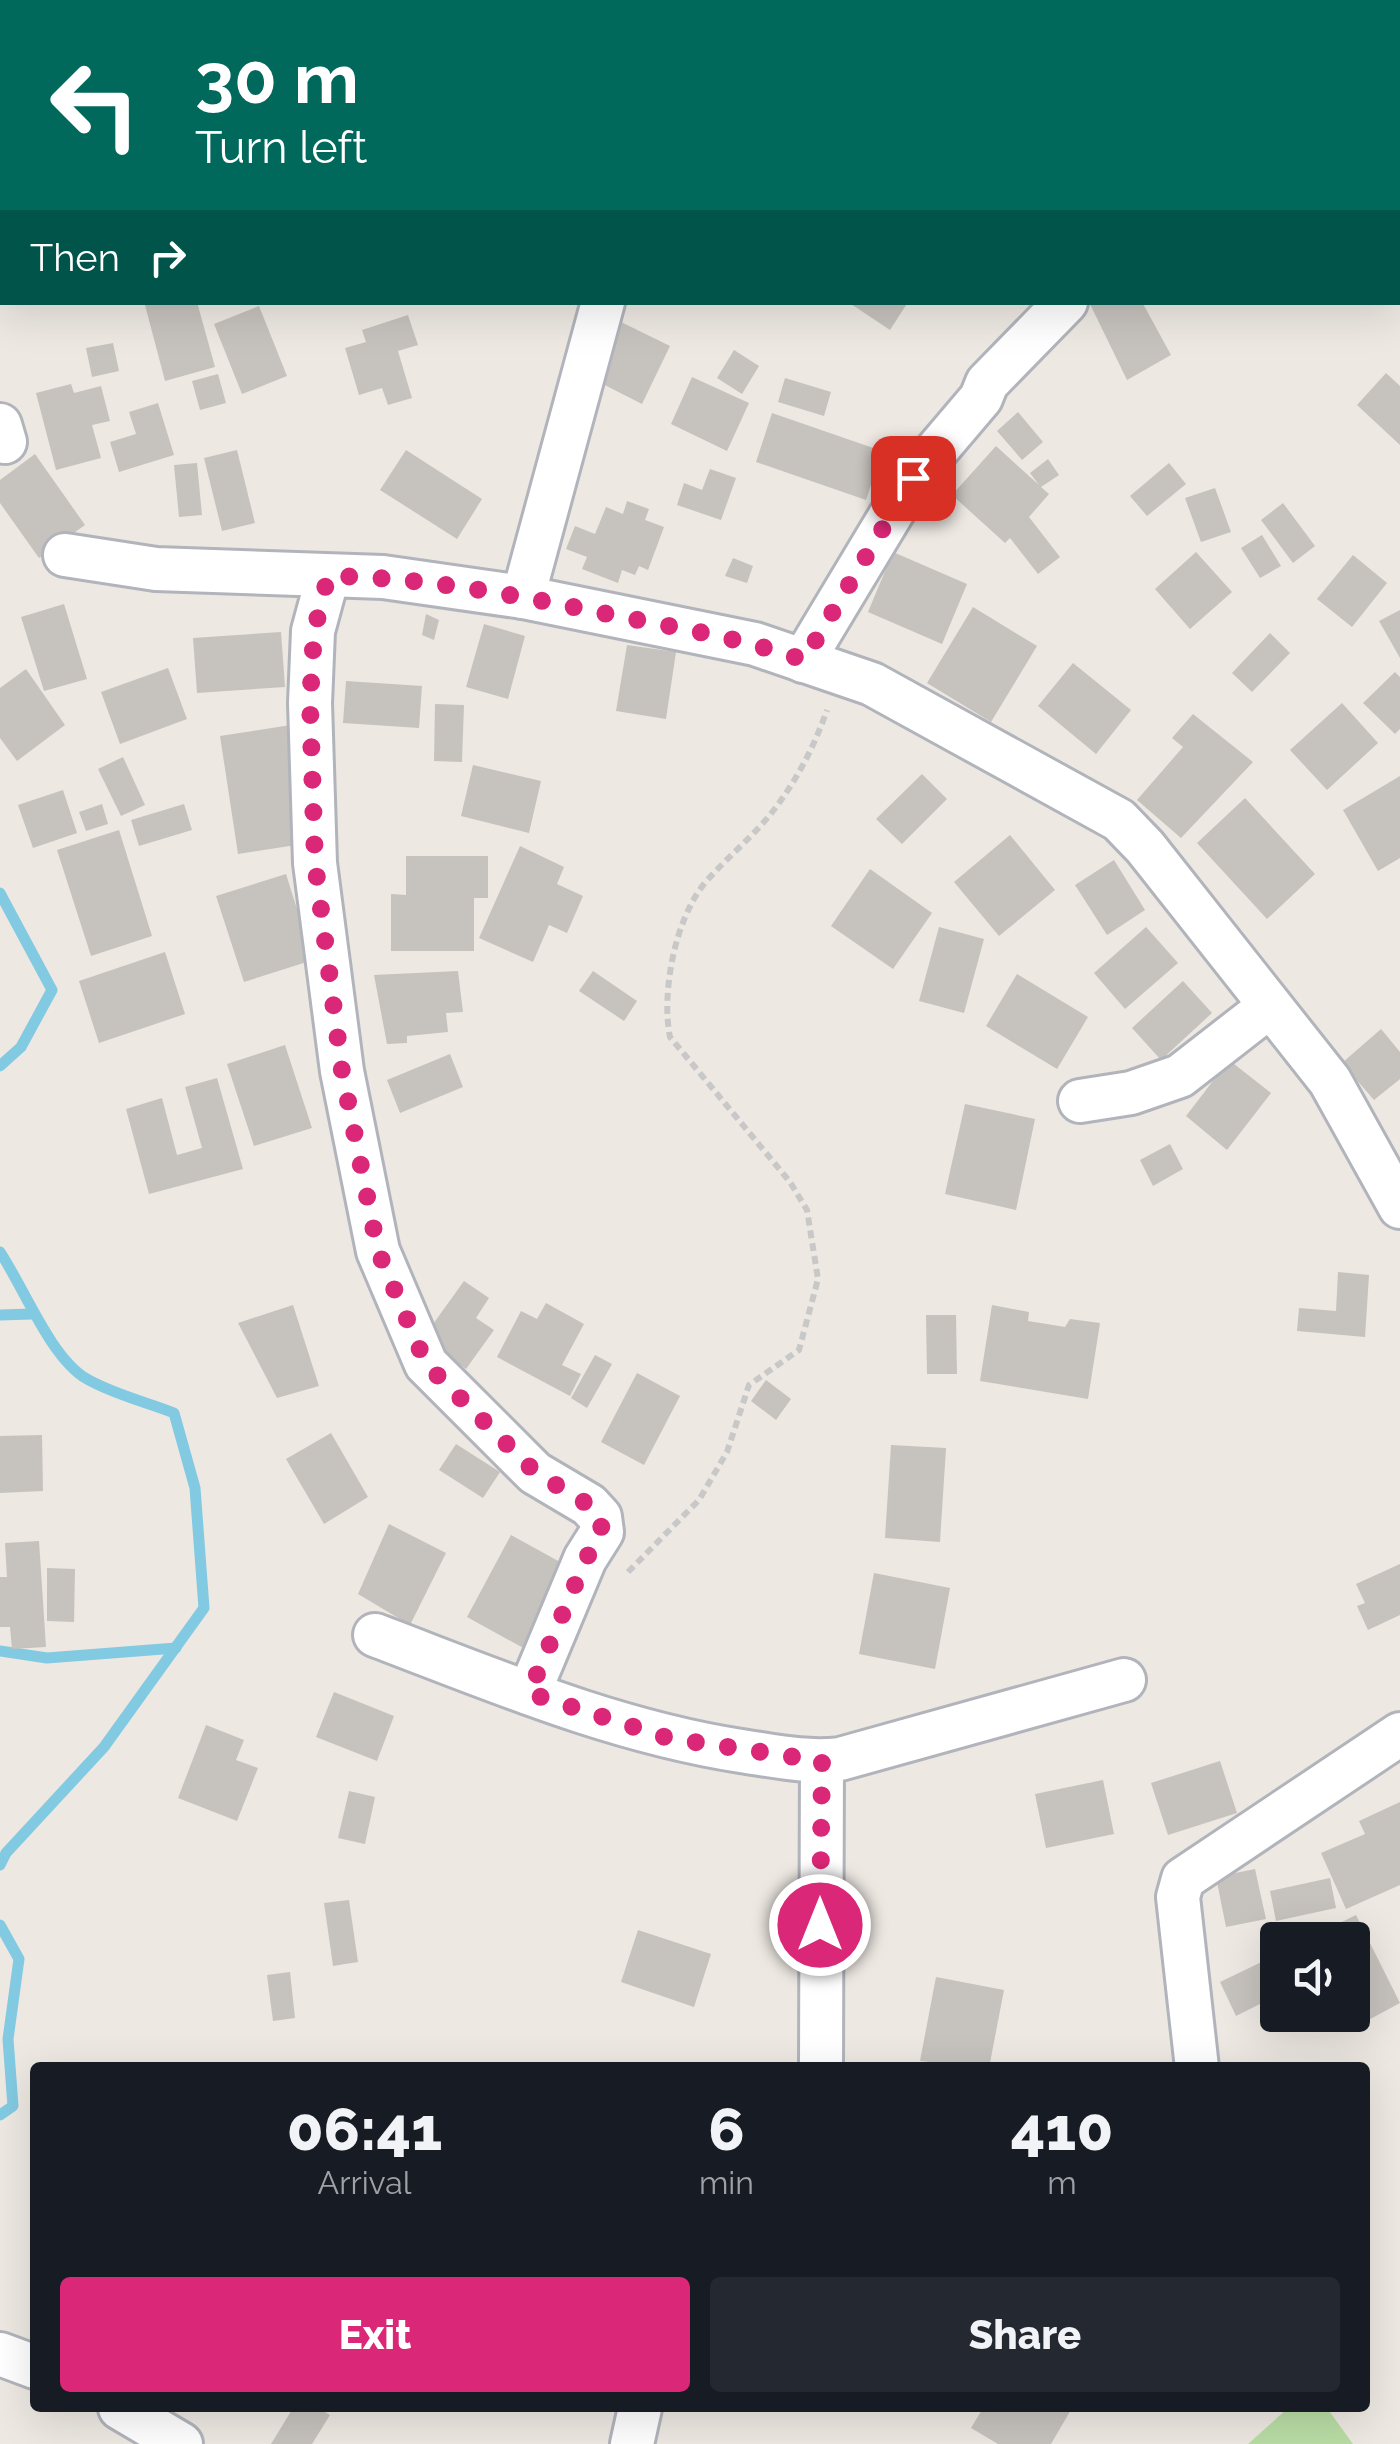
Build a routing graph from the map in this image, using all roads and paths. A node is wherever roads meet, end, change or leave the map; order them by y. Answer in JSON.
{"nodes":[{"id":1,"x":602,"y":305,"type":"edge"},
{"id":2,"x":1063,"y":305,"type":"edge"},
{"id":3,"x":64,"y":554,"type":"dead end"},
{"id":4,"x":328,"y":576,"type":"junction"},
{"id":5,"x":523,"y":596,"type":"junction"},
{"id":6,"x":804,"y":660,"type":"junction"},
{"id":7,"x":830,"y":701,"type":"dead end"},
{"id":8,"x":1270,"y":1006,"type":"junction"},
{"id":9,"x":1080,"y":1101,"type":"dead end"},
{"id":10,"x":1400,"y":1208,"type":"edge"},
{"id":11,"x":624,"y":1576,"type":"dead end"},
{"id":12,"x":376,"y":1635,"type":"dead end"},
{"id":13,"x":1124,"y":1680,"type":"dead end"},
{"id":14,"x":529,"y":1693,"type":"junction"},
{"id":15,"x":1400,"y":1734,"type":"edge"},
{"id":16,"x":822,"y":1761,"type":"junction"},
{"id":17,"x":821,"y":2062,"type":"edge"},
{"id":18,"x":1196,"y":2062,"type":"edge"},
{"id":19,"x":0,"y":2354,"type":"edge"},
{"id":20,"x":30,"y":2365,"type":"edge"},
{"id":21,"x":127,"y":2412,"type":"edge"},
{"id":22,"x":639,"y":2412,"type":"edge"},
{"id":23,"x":181,"y":2444,"type":"edge"},
{"id":24,"x":632,"y":2444,"type":"edge"}],
"edges":[{"from":1,"to":5,"type":"street"},
{"from":2,"to":6,"type":"street"},
{"from":3,"to":4,"type":"street"},
{"from":4,"to":5,"type":"street"},
{"from":4,"to":14,"type":"street"},
{"from":5,"to":6,"type":"street"},
{"from":6,"to":8,"type":"street"},
{"from":7,"to":11,"type":"path"},
{"from":8,"to":9,"type":"street"},
{"from":8,"to":10,"type":"street"},
{"from":12,"to":14,"type":"street"},
{"from":13,"to":16,"type":"street"},
{"from":14,"to":16,"type":"street"},
{"from":15,"to":18,"type":"street"},
{"from":16,"to":17,"type":"street"},
{"from":19,"to":20,"type":"street"},
{"from":21,"to":23,"type":"street"},
{"from":22,"to":24,"type":"street"}]}
